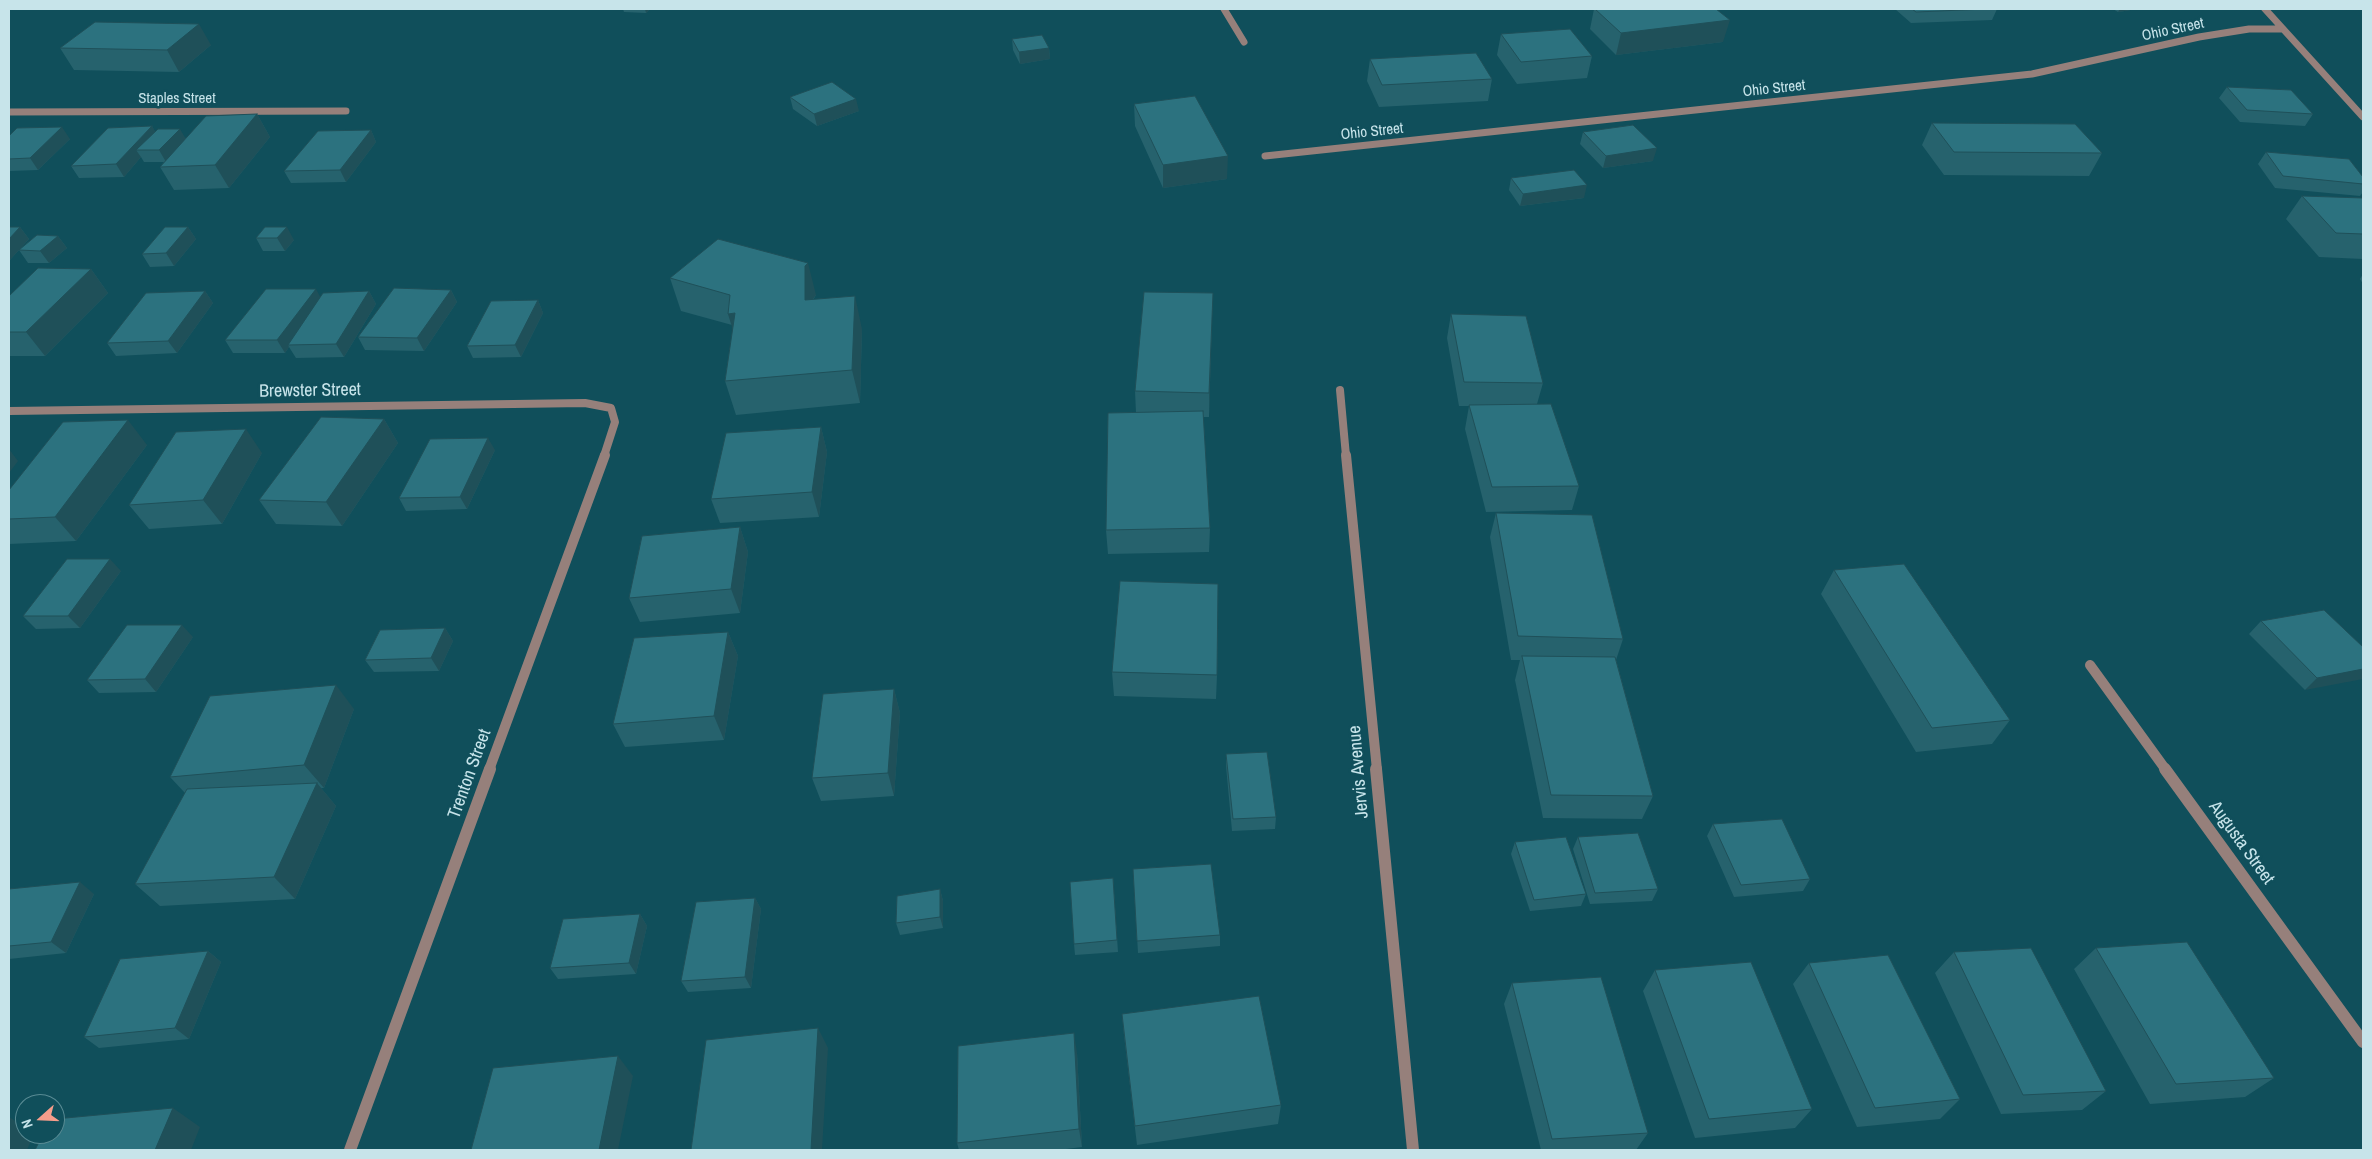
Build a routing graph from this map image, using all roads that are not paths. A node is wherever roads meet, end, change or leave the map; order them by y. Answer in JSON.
{"nodes":[{"id":1,"x":1224,"y":9,"type":"edge"},
{"id":2,"x":2265,"y":9,"type":"edge"},
{"id":3,"x":2283,"y":29,"type":"junction"},
{"id":4,"x":1244,"y":42,"type":"dead end"},
{"id":5,"x":346,"y":111,"type":"dead end"},
{"id":6,"x":9,"y":112,"type":"edge"},
{"id":7,"x":2363,"y":118,"type":"edge"},
{"id":8,"x":1266,"y":156,"type":"dead end"},
{"id":9,"x":1340,"y":390,"type":"dead end"},
{"id":10,"x":611,"y":408,"type":"joint"},
{"id":11,"x":9,"y":411,"type":"edge"},
{"id":12,"x":2090,"y":665,"type":"dead end"},
{"id":13,"x":2363,"y":1042,"type":"edge"},
{"id":14,"x":350,"y":1150,"type":"edge"},
{"id":15,"x":1412,"y":1150,"type":"edge"}],
"edges":[{"from":1,"to":4,"type":"street"},
{"from":2,"to":3,"type":"street"},
{"from":3,"to":7,"type":"street"},
{"from":3,"to":8,"type":"street","name":"Ohio Street"},
{"from":5,"to":6,"type":"street","name":"Staples Street"},
{"from":9,"to":15,"type":"street","name":"Jervis Avenue"},
{"from":10,"to":11,"type":"street","name":"Brewster Street"},
{"from":10,"to":14,"type":"street","name":"Trenton Street"},
{"from":12,"to":13,"type":"street","name":"Augusta Street"}]}
